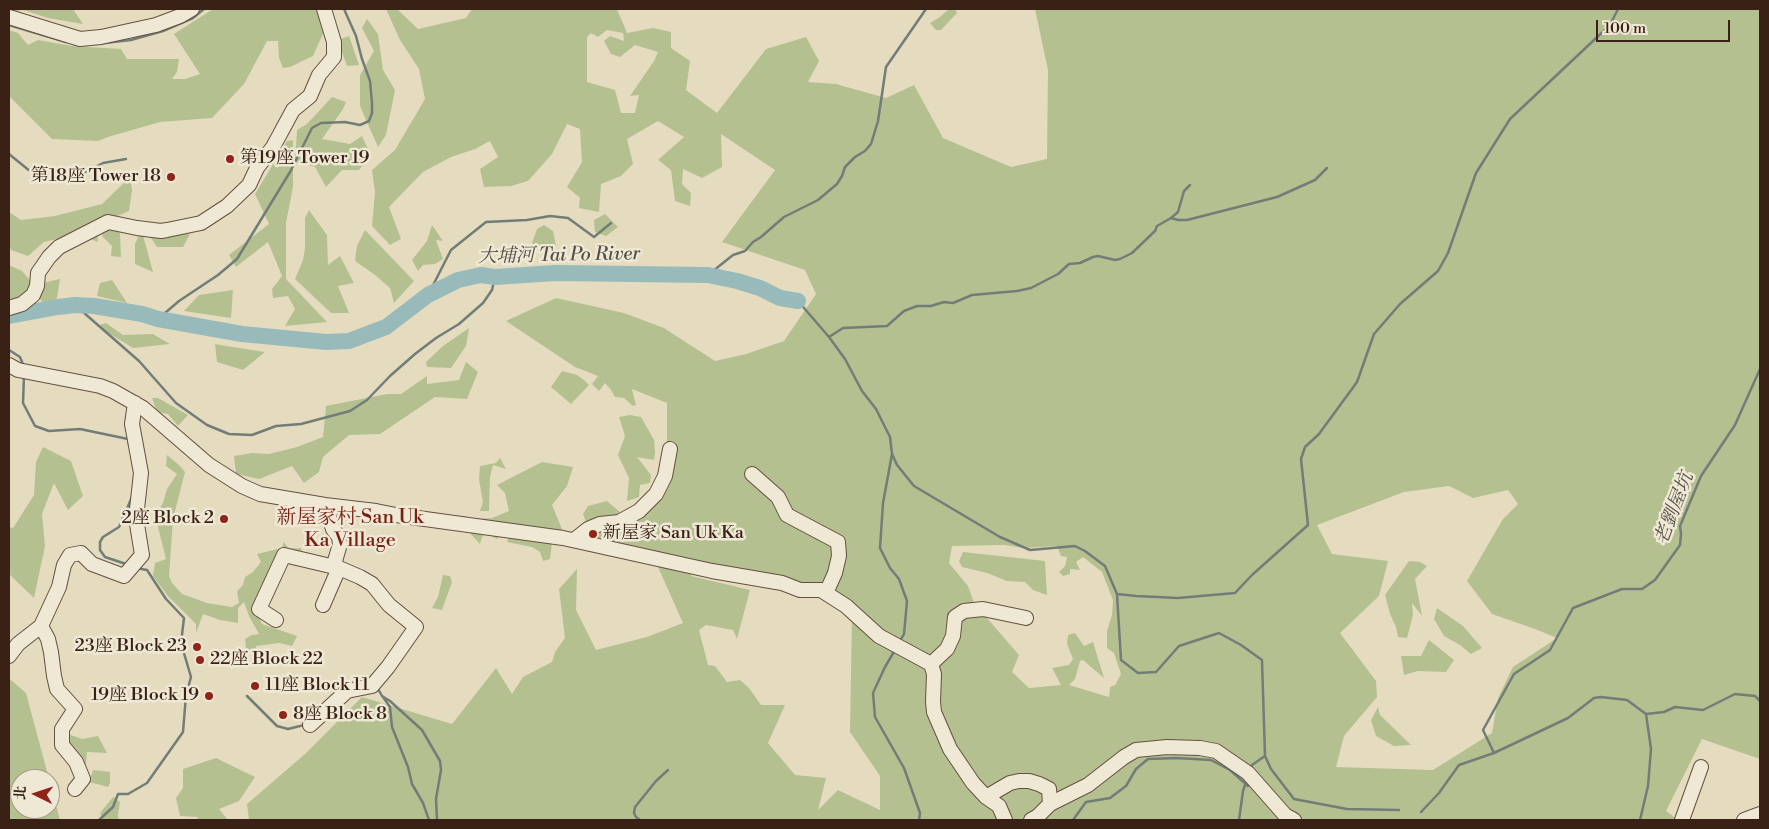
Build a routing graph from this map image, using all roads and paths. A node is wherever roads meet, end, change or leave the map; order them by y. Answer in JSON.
{"nodes":[{"id":1,"x":192,"y":9,"type":"edge"},
{"id":2,"x":324,"y":9,"type":"edge"},
{"id":3,"x":9,"y":17,"type":"edge"},
{"id":4,"x":9,"y":308,"type":"edge"},
{"id":5,"x":20,"y":370,"type":"edge"},
{"id":6,"x":135,"y":403,"type":"junction"},
{"id":7,"x":670,"y":450,"type":"dead end"},
{"id":8,"x":752,"y":474,"type":"dead end"},
{"id":9,"x":325,"y":505,"type":"junction"},
{"id":10,"x":574,"y":540,"type":"junction"},
{"id":11,"x":339,"y":568,"type":"junction"},
{"id":12,"x":826,"y":593,"type":"junction"},
{"id":13,"x":323,"y":605,"type":"dead end"},
{"id":14,"x":1026,"y":618,"type":"dead end"},
{"id":15,"x":276,"y":620,"type":"dead end"},
{"id":16,"x":41,"y":626,"type":"junction"},
{"id":17,"x":9,"y":656,"type":"edge"},
{"id":18,"x":930,"y":664,"type":"junction"},
{"id":19,"x":310,"y":725,"type":"dead end"},
{"id":20,"x":1700,"y":767,"type":"dead end"},
{"id":21,"x":75,"y":790,"type":"dead end"},
{"id":22,"x":986,"y":797,"type":"junction"},
{"id":23,"x":1050,"y":804,"type":"junction"},
{"id":24,"x":1760,"y":814,"type":"edge"},
{"id":25,"x":1005,"y":820,"type":"edge"},
{"id":26,"x":1031,"y":820,"type":"edge"},
{"id":27,"x":1294,"y":820,"type":"edge"},
{"id":28,"x":1682,"y":820,"type":"edge"},
{"id":29,"x":1744,"y":820,"type":"edge"}],
"edges":[{"from":1,"to":3,"type":"street"},
{"from":2,"to":4,"type":"street"},
{"from":5,"to":6,"type":"street"},
{"from":6,"to":9,"type":"street"},
{"from":6,"to":16,"type":"street"},
{"from":7,"to":10,"type":"street"},
{"from":8,"to":12,"type":"street"},
{"from":9,"to":10,"type":"street"},
{"from":9,"to":11,"type":"street"},
{"from":10,"to":12,"type":"street"},
{"from":11,"to":13,"type":"street"},
{"from":11,"to":15,"type":"street"},
{"from":11,"to":19,"type":"street"},
{"from":12,"to":18,"type":"street"},
{"from":14,"to":18,"type":"street"},
{"from":16,"to":17,"type":"street"},
{"from":16,"to":21,"type":"street"},
{"from":18,"to":22,"type":"street"},
{"from":20,"to":28,"type":"street"},
{"from":22,"to":23,"type":"street"},
{"from":22,"to":25,"type":"street"},
{"from":23,"to":26,"type":"street"},
{"from":23,"to":27,"type":"street"},
{"from":24,"to":29,"type":"street"}]}
